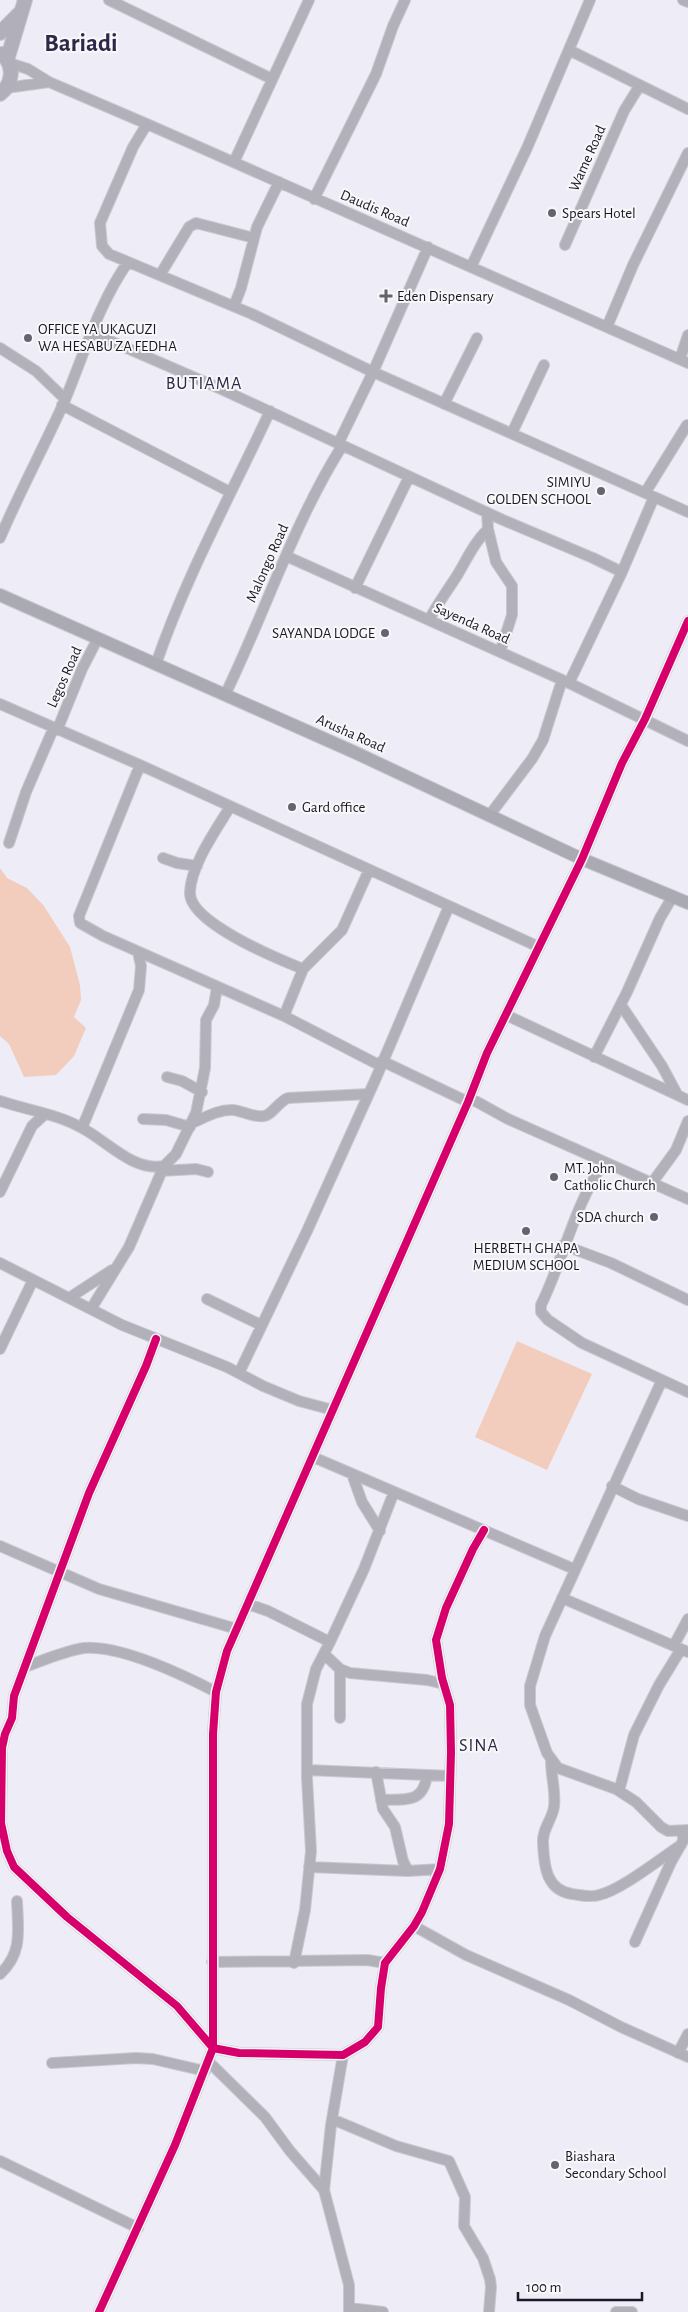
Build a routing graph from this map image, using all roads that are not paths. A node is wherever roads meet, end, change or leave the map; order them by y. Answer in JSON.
{"nodes":[{"id":1,"x":108,"y":0,"type":"edge"},
{"id":2,"x":309,"y":0,"type":"edge"},
{"id":3,"x":405,"y":0,"type":"edge"},
{"id":4,"x":590,"y":0,"type":"edge"},
{"id":5,"x":684,"y":0,"type":"edge"},
{"id":6,"x":688,"y":2,"type":"edge"},
{"id":7,"x":22,"y":7,"type":"edge"},
{"id":8,"x":0,"y":33,"type":"edge"},
{"id":9,"x":569,"y":50,"type":"junction"},
{"id":10,"x":5,"y":58,"type":"edge"},
{"id":11,"x":272,"y":79,"type":"junction"},
{"id":12,"x":49,"y":82,"type":"junction"},
{"id":13,"x":640,"y":85,"type":"junction"},
{"id":14,"x":3,"y":91,"type":"edge"},
{"id":15,"x":688,"y":109,"type":"edge"},
{"id":16,"x":147,"y":124,"type":"junction"},
{"id":17,"x":688,"y":153,"type":"edge"},
{"id":18,"x":234,"y":162,"type":"junction"},
{"id":19,"x":278,"y":182,"type":"junction"},
{"id":20,"x":314,"y":198,"type":"junction"},
{"id":21,"x":254,"y":238,"type":"junction"},
{"id":22,"x":565,"y":244,"type":"dead end"},
{"id":23,"x":428,"y":247,"type":"junction"},
{"id":24,"x":128,"y":262,"type":"junction"},
{"id":25,"x":471,"y":266,"type":"junction"},
{"id":26,"x":160,"y":275,"type":"junction"},
{"id":27,"x":234,"y":306,"type":"junction"},
{"id":28,"x":607,"y":327,"type":"junction"},
{"id":29,"x":92,"y":333,"type":"junction"},
{"id":30,"x":688,"y":335,"type":"edge"},
{"id":31,"x":477,"y":338,"type":"dead end"},
{"id":32,"x":2,"y":354,"type":"edge"},
{"id":33,"x":684,"y":361,"type":"edge"},
{"id":34,"x":544,"y":365,"type":"dead end"},
{"id":35,"x":373,"y":372,"type":"junction"},
{"id":36,"x":64,"y":402,"type":"junction"},
{"id":37,"x":444,"y":404,"type":"junction"},
{"id":38,"x":270,"y":412,"type":"junction"},
{"id":39,"x":687,"y":425,"type":"edge"},
{"id":40,"x":512,"y":434,"type":"junction"},
{"id":41,"x":340,"y":445,"type":"junction"},
{"id":42,"x":409,"y":477,"type":"junction"},
{"id":43,"x":230,"y":492,"type":"junction"},
{"id":44,"x":649,"y":495,"type":"junction"},
{"id":45,"x":688,"y":512,"type":"edge"},
{"id":46,"x":487,"y":513,"type":"junction"},
{"id":47,"x":488,"y":529,"type":"junction"},
{"id":48,"x":0,"y":538,"type":"edge"},
{"id":49,"x":286,"y":556,"type":"junction"},
{"id":50,"x":622,"y":572,"type":"junction"},
{"id":51,"x":355,"y":588,"type":"junction"},
{"id":52,"x":0,"y":595,"type":"edge"},
{"id":53,"x":429,"y":620,"type":"junction"},
{"id":54,"x":688,"y":621,"type":"edge"},
{"id":55,"x":98,"y":638,"type":"junction"},
{"id":56,"x":500,"y":652,"type":"junction"},
{"id":57,"x":156,"y":664,"type":"junction"},
{"id":58,"x":566,"y":682,"type":"junction"},
{"id":59,"x":225,"y":695,"type":"junction"},
{"id":60,"x":0,"y":704,"type":"edge"},
{"id":61,"x":645,"y":719,"type":"junction"},
{"id":62,"x":56,"y":727,"type":"junction"},
{"id":63,"x":688,"y":741,"type":"edge"},
{"id":64,"x":140,"y":765,"type":"junction"},
{"id":65,"x":230,"y":807,"type":"junction"},
{"id":66,"x":489,"y":816,"type":"junction"},
{"id":67,"x":9,"y":843,"type":"dead end"},
{"id":68,"x":163,"y":858,"type":"dead end"},
{"id":69,"x":582,"y":858,"type":"junction"},
{"id":70,"x":197,"y":866,"type":"junction"},
{"id":71,"x":369,"y":870,"type":"junction"},
{"id":72,"x":673,"y":896,"type":"junction"},
{"id":73,"x":688,"y":903,"type":"edge"},
{"id":74,"x":449,"y":906,"type":"junction"},
{"id":75,"x":540,"y":947,"type":"junction"},
{"id":76,"x":138,"y":952,"type":"junction"},
{"id":77,"x":303,"y":969,"type":"junction"},
{"id":78,"x":217,"y":987,"type":"junction"},
{"id":79,"x":621,"y":1005,"type":"junction"},
{"id":80,"x":506,"y":1015,"type":"junction"},
{"id":81,"x":284,"y":1016,"type":"junction"},
{"id":82,"x":594,"y":1057,"type":"junction"},
{"id":83,"x":382,"y":1063,"type":"junction"},
{"id":84,"x":167,"y":1077,"type":"dead end"},
{"id":85,"x":202,"y":1092,"type":"junction"},
{"id":86,"x":369,"y":1094,"type":"junction"},
{"id":87,"x":677,"y":1094,"type":"junction"},
{"id":88,"x":469,"y":1100,"type":"junction"},
{"id":89,"x":688,"y":1100,"type":"edge"},
{"id":90,"x":0,"y":1102,"type":"edge"},
{"id":91,"x":45,"y":1114,"type":"junction"},
{"id":92,"x":143,"y":1119,"type":"dead end"},
{"id":93,"x":688,"y":1121,"type":"edge"},
{"id":94,"x":191,"y":1126,"type":"junction"},
{"id":95,"x":82,"y":1128,"type":"junction"},
{"id":96,"x":604,"y":1162,"type":"junction"},
{"id":97,"x":163,"y":1168,"type":"junction"},
{"id":98,"x":208,"y":1172,"type":"dead end"},
{"id":99,"x":652,"y":1183,"type":"junction"},
{"id":100,"x":1,"y":1187,"type":"edge"},
{"id":101,"x":688,"y":1199,"type":"edge"},
{"id":102,"x":564,"y":1245,"type":"junction"},
{"id":103,"x":0,"y":1263,"type":"edge"},
{"id":104,"x":115,"y":1268,"type":"junction"},
{"id":105,"x":33,"y":1280,"type":"junction"},
{"id":106,"x":69,"y":1298,"type":"junction"},
{"id":107,"x":207,"y":1299,"type":"dead end"},
{"id":108,"x":688,"y":1300,"type":"edge"},
{"id":109,"x":92,"y":1309,"type":"junction"},
{"id":110,"x":261,"y":1325,"type":"junction"},
{"id":111,"x":156,"y":1339,"type":"junction"},
{"id":112,"x":0,"y":1349,"type":"edge"},
{"id":113,"x":239,"y":1373,"type":"junction"},
{"id":114,"x":662,"y":1380,"type":"junction"},
{"id":115,"x":688,"y":1392,"type":"edge"},
{"id":116,"x":333,"y":1410,"type":"junction"},
{"id":117,"x":313,"y":1457,"type":"junction"},
{"id":118,"x":352,"y":1474,"type":"junction"},
{"id":119,"x":612,"y":1486,"type":"junction"},
{"id":120,"x":394,"y":1492,"type":"junction"},
{"id":121,"x":688,"y":1516,"type":"edge"},
{"id":122,"x":484,"y":1530,"type":"junction"},
{"id":123,"x":380,"y":1531,"type":"junction"},
{"id":124,"x":0,"y":1546,"type":"edge"},
{"id":125,"x":574,"y":1570,"type":"junction"},
{"id":126,"x":60,"y":1572,"type":"junction"},
{"id":127,"x":562,"y":1598,"type":"junction"},
{"id":128,"x":248,"y":1604,"type":"junction"},
{"id":129,"x":688,"y":1619,"type":"edge"},
{"id":130,"x":237,"y":1629,"type":"junction"},
{"id":131,"x":330,"y":1642,"type":"junction"},
{"id":132,"x":681,"y":1649,"type":"edge"},
{"id":133,"x":324,"y":1654,"type":"junction"},
{"id":134,"x":25,"y":1667,"type":"junction"},
{"id":135,"x":340,"y":1669,"type":"junction"},
{"id":136,"x":444,"y":1684,"type":"junction"},
{"id":137,"x":216,"y":1692,"type":"junction"},
{"id":138,"x":340,"y":1718,"type":"dead end"},
{"id":139,"x":551,"y":1761,"type":"junction"},
{"id":140,"x":307,"y":1770,"type":"junction"},
{"id":141,"x":376,"y":1772,"type":"junction"},
{"id":142,"x":427,"y":1775,"type":"junction"},
{"id":143,"x":450,"y":1776,"type":"junction"},
{"id":144,"x":619,"y":1791,"type":"junction"},
{"id":145,"x":381,"y":1800,"type":"junction"},
{"id":146,"x":0,"y":1815,"type":"edge"},
{"id":147,"x":686,"y":1831,"type":"edge"},
{"id":148,"x":681,"y":1845,"type":"junction"},
{"id":149,"x":309,"y":1867,"type":"junction"},
{"id":150,"x":440,"y":1869,"type":"junction"},
{"id":151,"x":408,"y":1871,"type":"junction"},
{"id":152,"x":17,"y":1901,"type":"dead end"},
{"id":153,"x":414,"y":1926,"type":"junction"},
{"id":154,"x":635,"y":1942,"type":"dead end"},
{"id":155,"x":212,"y":1962,"type":"junction"},
{"id":156,"x":294,"y":1963,"type":"junction"},
{"id":157,"x":385,"y":1963,"type":"junction"},
{"id":158,"x":0,"y":1974,"type":"edge"},
{"id":159,"x":688,"y":2034,"type":"edge"},
{"id":160,"x":213,"y":2048,"type":"junction"},
{"id":161,"x":344,"y":2055,"type":"junction"},
{"id":162,"x":683,"y":2055,"type":"edge"},
{"id":163,"x":52,"y":2063,"type":"dead end"},
{"id":164,"x":207,"y":2066,"type":"junction"},
{"id":165,"x":332,"y":2119,"type":"junction"},
{"id":166,"x":0,"y":2161,"type":"edge"},
{"id":167,"x":324,"y":2190,"type":"junction"},
{"id":168,"x":138,"y":2228,"type":"junction"},
{"id":169,"x":349,"y":2310,"type":"edge"},
{"id":170,"x":99,"y":2312,"type":"edge"},
{"id":171,"x":383,"y":2312,"type":"edge"},
{"id":172,"x":489,"y":2312,"type":"edge"},
{"id":173,"x":616,"y":2312,"type":"edge"},
{"id":174,"x":632,"y":2312,"type":"edge"}],
"edges":[{"from":1,"to":11,"type":"street"},
{"from":2,"to":11,"type":"street"},
{"from":3,"to":20,"type":"street"},
{"from":4,"to":9,"type":"street"},
{"from":5,"to":6,"type":"street"},
{"from":7,"to":8,"type":"highway"},
{"from":7,"to":10,"type":"highway"},
{"from":9,"to":13,"type":"street"},
{"from":9,"to":25,"type":"street"},
{"from":10,"to":12,"type":"street","name":"Daudis Road"},
{"from":10,"to":14,"type":"highway"},
{"from":11,"to":18,"type":"street"},
{"from":12,"to":14,"type":"street"},
{"from":12,"to":16,"type":"street","name":"Daudis Road"},
{"from":13,"to":15,"type":"street"},
{"from":13,"to":22,"type":"street","name":"Wame Road"},
{"from":16,"to":18,"type":"street","name":"Daudis Road"},
{"from":16,"to":24,"type":"street"},
{"from":17,"to":28,"type":"street"},
{"from":18,"to":19,"type":"street","name":"Daudis Road"},
{"from":19,"to":20,"type":"street","name":"Daudis Road"},
{"from":19,"to":21,"type":"street"},
{"from":20,"to":23,"type":"street","name":"Daudis Road"},
{"from":21,"to":26,"type":"street"},
{"from":21,"to":27,"type":"street"},
{"from":23,"to":25,"type":"street","name":"Daudis Road"},
{"from":23,"to":35,"type":"street","name":"Malongo Road"},
{"from":24,"to":26,"type":"street"},
{"from":24,"to":29,"type":"street"},
{"from":25,"to":28,"type":"street","name":"Daudis Road"},
{"from":26,"to":27,"type":"street"},
{"from":27,"to":35,"type":"street"},
{"from":28,"to":33,"type":"street","name":"Daudis Road"},
{"from":29,"to":36,"type":"street"},
{"from":29,"to":38,"type":"street"},
{"from":30,"to":33,"type":"street"},
{"from":31,"to":37,"type":"street"},
{"from":32,"to":36,"type":"street"},
{"from":34,"to":40,"type":"street"},
{"from":35,"to":37,"type":"street"},
{"from":35,"to":41,"type":"street","name":"Malongo Road"},
{"from":36,"to":43,"type":"street"},
{"from":36,"to":48,"type":"street"},
{"from":37,"to":40,"type":"street"},
{"from":38,"to":41,"type":"street"},
{"from":38,"to":43,"type":"street"},
{"from":39,"to":44,"type":"street"},
{"from":40,"to":44,"type":"street"},
{"from":41,"to":42,"type":"street"},
{"from":41,"to":49,"type":"street","name":"Malongo Road"},
{"from":42,"to":46,"type":"street"},
{"from":42,"to":51,"type":"street"},
{"from":43,"to":57,"type":"street"},
{"from":44,"to":45,"type":"street"},
{"from":44,"to":50,"type":"street"},
{"from":46,"to":47,"type":"street"},
{"from":46,"to":50,"type":"street"},
{"from":47,"to":53,"type":"street"},
{"from":47,"to":56,"type":"street"},
{"from":49,"to":51,"type":"street","name":"Sayenda Road"},
{"from":49,"to":59,"type":"street","name":"Malongo Road"},
{"from":50,"to":58,"type":"street"},
{"from":51,"to":53,"type":"street","name":"Sayenda Road"},
{"from":52,"to":55,"type":"main road","name":"Arusha Road"},
{"from":53,"to":56,"type":"street","name":"Sayenda Road"},
{"from":54,"to":61,"type":"street"},
{"from":55,"to":57,"type":"main road","name":"Arusha Road"},
{"from":55,"to":62,"type":"street","name":"Legos Road"},
{"from":56,"to":58,"type":"street","name":"Sayenda Road"},
{"from":57,"to":59,"type":"main road","name":"Arusha Road"},
{"from":58,"to":61,"type":"street","name":"Sayenda Road"},
{"from":58,"to":66,"type":"street"},
{"from":59,"to":66,"type":"main road","name":"Arusha Road"},
{"from":60,"to":62,"type":"street"},
{"from":61,"to":63,"type":"street","name":"Sayenda Road"},
{"from":61,"to":69,"type":"street"},
{"from":62,"to":64,"type":"street"},
{"from":62,"to":67,"type":"street","name":"Legos Road"},
{"from":64,"to":65,"type":"street"},
{"from":64,"to":76,"type":"street"},
{"from":65,"to":70,"type":"street"},
{"from":65,"to":71,"type":"street"},
{"from":66,"to":69,"type":"main road","name":"Arusha Road"},
{"from":68,"to":70,"type":"street"},
{"from":69,"to":72,"type":"main road","name":"Arusha Road"},
{"from":69,"to":75,"type":"street"},
{"from":70,"to":77,"type":"street"},
{"from":71,"to":74,"type":"street"},
{"from":71,"to":77,"type":"street"},
{"from":72,"to":73,"type":"main road","name":"Arusha Road"},
{"from":72,"to":79,"type":"street"},
{"from":74,"to":75,"type":"street"},
{"from":74,"to":83,"type":"street"},
{"from":75,"to":80,"type":"street"},
{"from":76,"to":78,"type":"street"},
{"from":76,"to":95,"type":"street"},
{"from":77,"to":81,"type":"street"},
{"from":78,"to":81,"type":"street"},
{"from":78,"to":85,"type":"street"},
{"from":79,"to":82,"type":"street"},
{"from":79,"to":87,"type":"street"},
{"from":80,"to":82,"type":"street"},
{"from":80,"to":88,"type":"street"},
{"from":81,"to":83,"type":"street"},
{"from":82,"to":87,"type":"street"},
{"from":83,"to":86,"type":"street"},
{"from":83,"to":88,"type":"street"},
{"from":84,"to":85,"type":"street"},
{"from":85,"to":94,"type":"street"},
{"from":86,"to":94,"type":"street"},
{"from":86,"to":110,"type":"street"},
{"from":87,"to":89,"type":"street"},
{"from":88,"to":96,"type":"street"},
{"from":88,"to":116,"type":"street"},
{"from":90,"to":91,"type":"street"},
{"from":91,"to":95,"type":"street"},
{"from":91,"to":100,"type":"street"},
{"from":92,"to":94,"type":"street"},
{"from":93,"to":99,"type":"street"},
{"from":94,"to":97,"type":"street"},
{"from":95,"to":97,"type":"street"},
{"from":96,"to":99,"type":"street"},
{"from":96,"to":102,"type":"street"},
{"from":97,"to":98,"type":"street"},
{"from":97,"to":104,"type":"street"},
{"from":99,"to":101,"type":"street"},
{"from":102,"to":108,"type":"street"},
{"from":102,"to":114,"type":"street"},
{"from":103,"to":105,"type":"street"},
{"from":104,"to":106,"type":"street"},
{"from":104,"to":109,"type":"street"},
{"from":105,"to":106,"type":"street"},
{"from":105,"to":112,"type":"street"},
{"from":106,"to":109,"type":"street"},
{"from":107,"to":110,"type":"street"},
{"from":109,"to":111,"type":"street"},
{"from":110,"to":113,"type":"street"},
{"from":111,"to":113,"type":"street"},
{"from":111,"to":126,"type":"street"},
{"from":113,"to":116,"type":"street"},
{"from":114,"to":115,"type":"street"},
{"from":114,"to":119,"type":"street"},
{"from":116,"to":117,"type":"street"},
{"from":117,"to":118,"type":"street"},
{"from":117,"to":128,"type":"street"},
{"from":118,"to":120,"type":"street"},
{"from":118,"to":123,"type":"street"},
{"from":119,"to":121,"type":"street"},
{"from":119,"to":125,"type":"street"},
{"from":120,"to":122,"type":"street"},
{"from":120,"to":123,"type":"street"},
{"from":122,"to":125,"type":"street"},
{"from":122,"to":136,"type":"street"},
{"from":123,"to":131,"type":"street"},
{"from":124,"to":126,"type":"street"},
{"from":125,"to":127,"type":"street"},
{"from":126,"to":130,"type":"street"},
{"from":126,"to":134,"type":"street"},
{"from":127,"to":132,"type":"street"},
{"from":127,"to":139,"type":"street"},
{"from":128,"to":130,"type":"street"},
{"from":128,"to":131,"type":"street"},
{"from":129,"to":132,"type":"street"},
{"from":130,"to":137,"type":"street"},
{"from":131,"to":133,"type":"street"},
{"from":132,"to":144,"type":"street"},
{"from":133,"to":135,"type":"street"},
{"from":133,"to":140,"type":"street"},
{"from":134,"to":137,"type":"street"},
{"from":134,"to":146,"type":"street"},
{"from":135,"to":136,"type":"street"},
{"from":135,"to":138,"type":"street"},
{"from":136,"to":143,"type":"street"},
{"from":137,"to":155,"type":"street"},
{"from":139,"to":144,"type":"street"},
{"from":139,"to":148,"type":"street"},
{"from":140,"to":141,"type":"street"},
{"from":140,"to":149,"type":"street"},
{"from":141,"to":142,"type":"street"},
{"from":141,"to":145,"type":"street"},
{"from":142,"to":143,"type":"street"},
{"from":142,"to":145,"type":"street"},
{"from":143,"to":150,"type":"street"},
{"from":144,"to":147,"type":"street"},
{"from":145,"to":151,"type":"street"},
{"from":146,"to":160,"type":"street"},
{"from":147,"to":148,"type":"street"},
{"from":148,"to":154,"type":"street"},
{"from":149,"to":151,"type":"street"},
{"from":149,"to":156,"type":"street"},
{"from":150,"to":151,"type":"street"},
{"from":150,"to":153,"type":"street"},
{"from":152,"to":158,"type":"street"},
{"from":153,"to":157,"type":"street"},
{"from":153,"to":162,"type":"street"},
{"from":155,"to":156,"type":"street"},
{"from":155,"to":160,"type":"street"},
{"from":156,"to":157,"type":"street"},
{"from":157,"to":161,"type":"street"},
{"from":159,"to":162,"type":"street"},
{"from":160,"to":161,"type":"street"},
{"from":160,"to":164,"type":"street"},
{"from":161,"to":165,"type":"street"},
{"from":163,"to":164,"type":"street"},
{"from":164,"to":167,"type":"street"},
{"from":164,"to":168,"type":"street"},
{"from":165,"to":167,"type":"street"},
{"from":165,"to":172,"type":"street"},
{"from":166,"to":168,"type":"street"},
{"from":167,"to":169,"type":"street"},
{"from":168,"to":170,"type":"street"},
{"from":169,"to":171,"type":"street"},
{"from":173,"to":174,"type":"street"}]}
